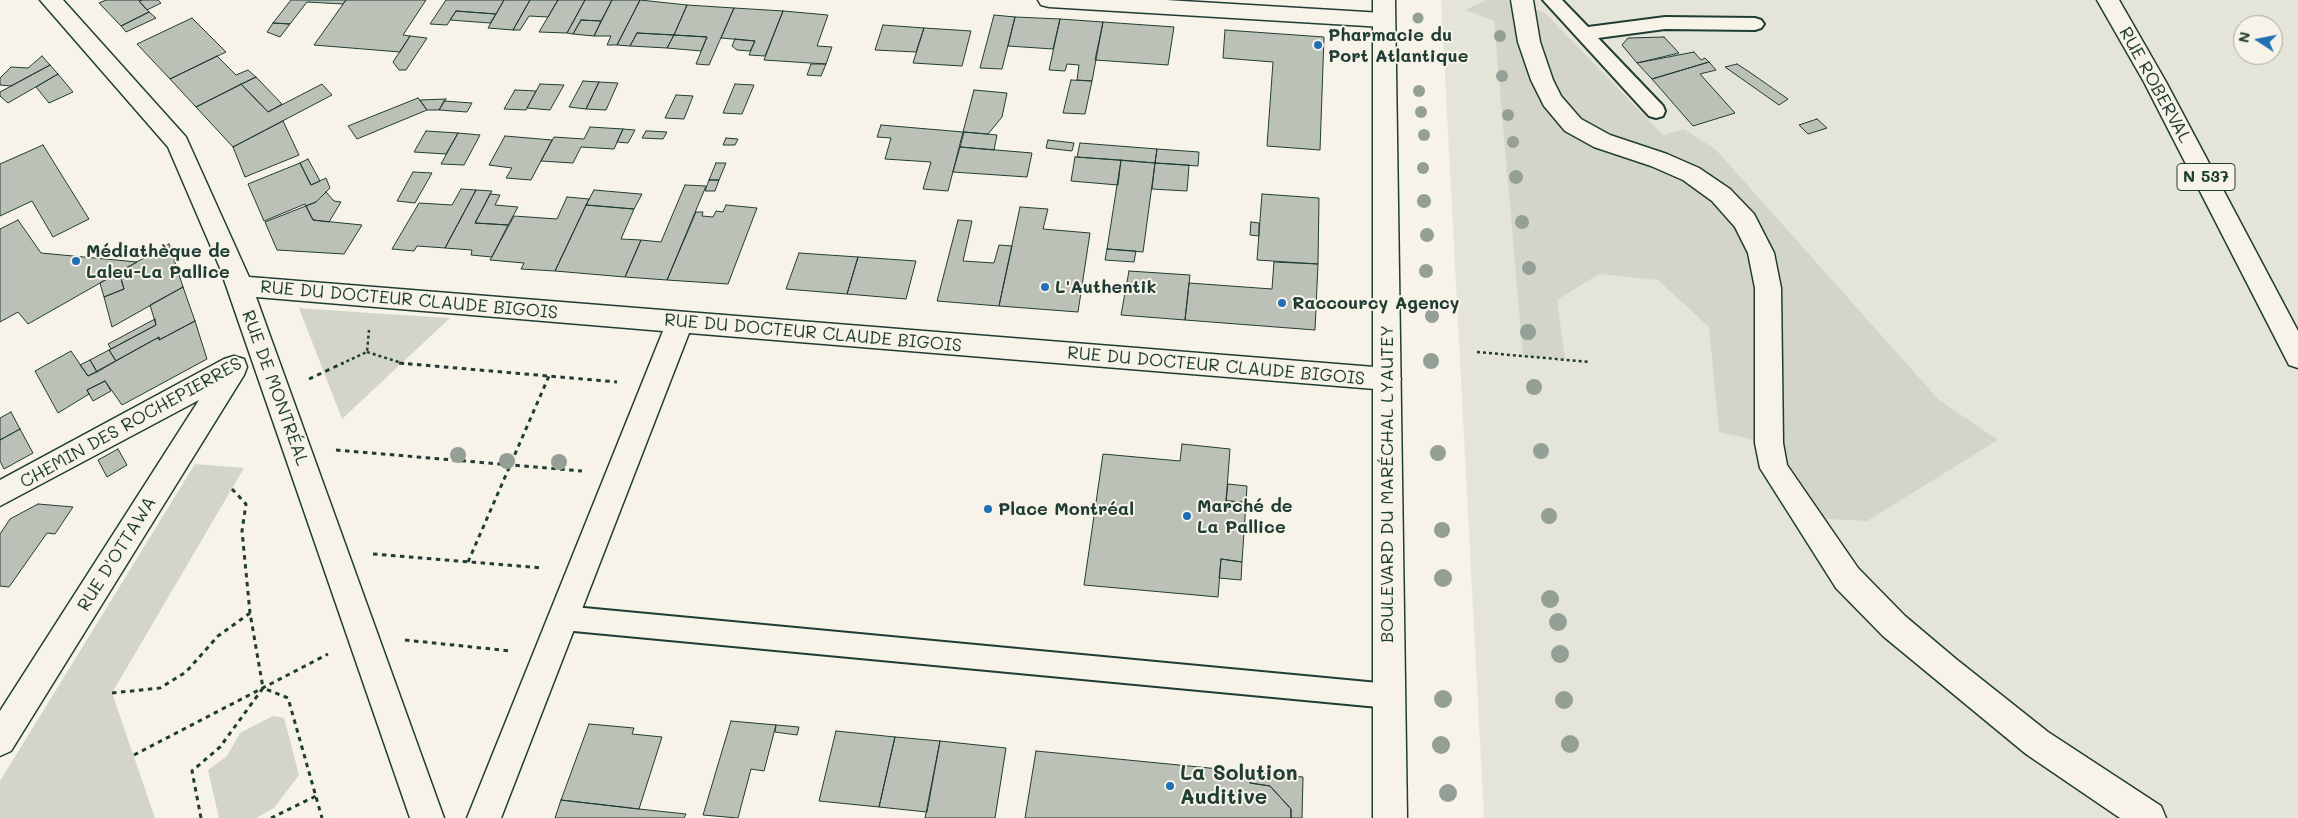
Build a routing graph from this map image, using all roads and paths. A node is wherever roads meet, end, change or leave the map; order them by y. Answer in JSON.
{"nodes":[{"id":1,"x":51,"y":0,"type":"edge"},
{"id":2,"x":1050,"y":0,"type":"edge"},
{"id":3,"x":1522,"y":0,"type":"edge"},
{"id":4,"x":1552,"y":0,"type":"edge"},
{"id":5,"x":2108,"y":0,"type":"edge"},
{"id":6,"x":1384,"y":10,"type":"edge"},
{"id":7,"x":1755,"y":24,"type":"dead end"},
{"id":8,"x":1584,"y":34,"type":"junction"},
{"id":9,"x":1656,"y":110,"type":"dead end"},
{"id":10,"x":239,"y":286,"type":"junction"},
{"id":11,"x":371,"y":297,"type":"junction"},
{"id":12,"x":680,"y":322,"type":"junction"},
{"id":13,"x":262,"y":352,"type":"junction"},
{"id":14,"x":367,"y":352,"type":"junction"},
{"id":15,"x":1477,"y":352,"type":"dead end"},
{"id":16,"x":2298,"y":357,"type":"edge"},
{"id":17,"x":1590,"y":362,"type":"dead end"},
{"id":18,"x":234,"y":367,"type":"junction"},
{"id":19,"x":549,"y":376,"type":"junction"},
{"id":20,"x":1387,"y":380,"type":"junction"},
{"id":21,"x":655,"y":385,"type":"junction"},
{"id":22,"x":277,"y":394,"type":"junction"},
{"id":23,"x":296,"y":446,"type":"junction"},
{"id":24,"x":511,"y":464,"type":"junction"},
{"id":25,"x":620,"y":474,"type":"junction"},
{"id":26,"x":232,"y":489,"type":"dead end"},
{"id":27,"x":0,"y":494,"type":"edge"},
{"id":28,"x":332,"y":550,"type":"junction"},
{"id":29,"x":468,"y":562,"type":"junction"},
{"id":30,"x":582,"y":571,"type":"junction"},
{"id":31,"x":250,"y":613,"type":"junction"},
{"id":32,"x":564,"y":618,"type":"junction"},
{"id":33,"x":263,"y":688,"type":"junction"},
{"id":34,"x":112,"y":693,"type":"dead end"},
{"id":35,"x":1389,"y":696,"type":"junction"},
{"id":36,"x":0,"y":740,"type":"edge"},
{"id":37,"x":316,"y":796,"type":"junction"},
{"id":38,"x":201,"y":818,"type":"edge"},
{"id":39,"x":271,"y":818,"type":"edge"},
{"id":40,"x":322,"y":818,"type":"edge"},
{"id":41,"x":427,"y":818,"type":"edge"},
{"id":42,"x":484,"y":818,"type":"edge"},
{"id":43,"x":1390,"y":818,"type":"edge"},
{"id":44,"x":2149,"y":818,"type":"edge"}],
"edges":[{"from":1,"to":10,"type":"street","name":"RUE DE MONTRÉAL"},
{"from":2,"to":6,"type":"street"},
{"from":3,"to":44,"type":"street"},
{"from":4,"to":8,"type":"lane"},
{"from":5,"to":16,"type":"street","name":"RUE ROBERVAL","number":"N 537"},
{"from":6,"to":20,"type":"street","name":"BOULEVARD DU MARÉCHAL LYAUTEY"},
{"from":7,"to":8,"type":"lane"},
{"from":8,"to":9,"type":"lane"},
{"from":10,"to":11,"type":"street","name":"RUE DU DOCTEUR CLAUDE BIGOIS"},
{"from":10,"to":13,"type":"street","name":"RUE DE MONTRÉAL"},
{"from":11,"to":12,"type":"street","name":"RUE DU DOCTEUR CLAUDE BIGOIS"},
{"from":11,"to":14,"type":"path"},
{"from":12,"to":20,"type":"street","name":"RUE DU DOCTEUR CLAUDE BIGOIS"},
{"from":12,"to":21,"type":"street"},
{"from":13,"to":18,"type":"street","name":"CHEMIN DES ROCHEPIERRES"},
{"from":13,"to":22,"type":"street","name":"RUE DE MONTRÉAL"},
{"from":14,"to":19,"type":"path"},
{"from":14,"to":22,"type":"path"},
{"from":15,"to":17,"type":"path"},
{"from":18,"to":27,"type":"street","name":"CHEMIN DES ROCHEPIERRES"},
{"from":18,"to":36,"type":"street","name":"RUE D'OTTAWA"},
{"from":19,"to":21,"type":"path"},
{"from":19,"to":24,"type":"path"},
{"from":20,"to":35,"type":"street","name":"BOULEVARD DU MARÉCHAL LYAUTEY"},
{"from":21,"to":25,"type":"street"},
{"from":22,"to":23,"type":"street","name":"RUE DE MONTRÉAL"},
{"from":23,"to":24,"type":"path"},
{"from":23,"to":28,"type":"street","name":"RUE DE MONTRÉAL"},
{"from":24,"to":25,"type":"path"},
{"from":24,"to":29,"type":"path"},
{"from":25,"to":30,"type":"street"},
{"from":26,"to":31,"type":"path"},
{"from":28,"to":29,"type":"path"},
{"from":28,"to":41,"type":"street","name":"RUE DE MONTRÉAL"},
{"from":29,"to":30,"type":"path"},
{"from":30,"to":32,"type":"street"},
{"from":31,"to":33,"type":"path"},
{"from":31,"to":34,"type":"path"},
{"from":32,"to":35,"type":"lane"},
{"from":32,"to":42,"type":"street"},
{"from":33,"to":37,"type":"path"},
{"from":33,"to":38,"type":"path"},
{"from":35,"to":43,"type":"street","name":"BOULEVARD DU MARÉCHAL LYAUTEY"},
{"from":37,"to":39,"type":"path"},
{"from":37,"to":40,"type":"path"}]}
